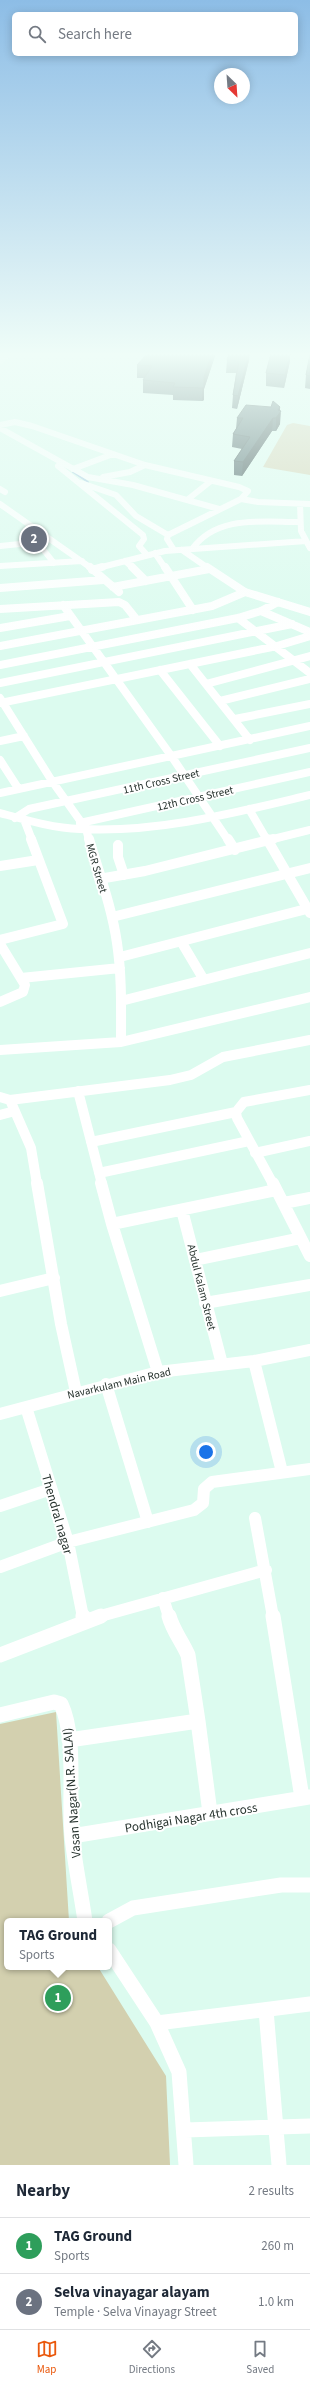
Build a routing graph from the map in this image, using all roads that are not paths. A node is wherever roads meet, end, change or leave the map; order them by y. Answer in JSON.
{"nodes":[{"id":1,"x":39,"y":454,"type":"edge"},
{"id":2,"x":46,"y":454,"type":"edge"},
{"id":3,"x":113,"y":454,"type":"joint"},
{"id":4,"x":145,"y":465,"type":"junction"},
{"id":5,"x":73,"y":469,"type":"junction"},
{"id":6,"x":96,"y":478,"type":"junction"},
{"id":7,"x":211,"y":481,"type":"junction"},
{"id":8,"x":79,"y":483,"type":"junction"},
{"id":9,"x":241,"y":499,"type":"junction"},
{"id":10,"x":187,"y":500,"type":"junction"},
{"id":11,"x":0,"y":504,"type":"edge"},
{"id":12,"x":300,"y":504,"type":"junction"},
{"id":13,"x":310,"y":504,"type":"edge"},
{"id":14,"x":219,"y":509,"type":"junction"},
{"id":15,"x":299,"y":522,"type":"junction"},
{"id":16,"x":301,"y":531,"type":"junction"},
{"id":17,"x":310,"y":531,"type":"edge"},
{"id":18,"x":41,"y":534,"type":"junction"},
{"id":19,"x":168,"y":535,"type":"junction"},
{"id":20,"x":34,"y":538,"type":"junction"},
{"id":21,"x":306,"y":541,"type":"junction"},
{"id":22,"x":0,"y":546,"type":"edge"},
{"id":23,"x":310,"y":548,"type":"edge"},
{"id":24,"x":192,"y":549,"type":"junction"},
{"id":25,"x":178,"y":550,"type":"junction"},
{"id":26,"x":155,"y":553,"type":"junction"},
{"id":27,"x":147,"y":555,"type":"junction"},
{"id":28,"x":82,"y":561,"type":"junction"},
{"id":29,"x":125,"y":561,"type":"junction"},
{"id":30,"x":54,"y":563,"type":"junction"},
{"id":31,"x":0,"y":566,"type":"edge"},
{"id":32,"x":208,"y":569,"type":"junction"},
{"id":33,"x":92,"y":570,"type":"junction"},
{"id":34,"x":169,"y":577,"type":"junction"},
{"id":35,"x":103,"y":580,"type":"junction"},
{"id":36,"x":146,"y":581,"type":"junction"},
{"id":37,"x":0,"y":588,"type":"edge"},
{"id":38,"x":245,"y":592,"type":"junction"},
{"id":39,"x":278,"y":602,"type":"junction"},
{"id":40,"x":64,"y":605,"type":"junction"},
{"id":41,"x":0,"y":609,"type":"edge"},
{"id":42,"x":193,"y":610,"type":"junction"},
{"id":43,"x":261,"y":612,"type":"junction"},
{"id":44,"x":310,"y":612,"type":"edge"},
{"id":45,"x":70,"y":616,"type":"junction"},
{"id":46,"x":238,"y":618,"type":"junction"},
{"id":47,"x":137,"y":620,"type":"junction"},
{"id":48,"x":292,"y":624,"type":"junction"},
{"id":49,"x":0,"y":628,"type":"edge"},
{"id":50,"x":80,"y":631,"type":"junction"},
{"id":51,"x":257,"y":632,"type":"junction"},
{"id":52,"x":310,"y":632,"type":"edge"},
{"id":53,"x":310,"y":636,"type":"edge"},
{"id":54,"x":0,"y":646,"type":"edge"},
{"id":55,"x":277,"y":646,"type":"junction"},
{"id":56,"x":91,"y":647,"type":"junction"},
{"id":57,"x":310,"y":656,"type":"edge"},
{"id":58,"x":295,"y":661,"type":"junction"},
{"id":59,"x":0,"y":664,"type":"edge"},
{"id":60,"x":104,"y":664,"type":"junction"},
{"id":61,"x":190,"y":664,"type":"junction"},
{"id":62,"x":160,"y":670,"type":"junction"},
{"id":63,"x":310,"y":673,"type":"edge"},
{"id":64,"x":117,"y":680,"type":"junction"},
{"id":65,"x":310,"y":680,"type":"edge"},
{"id":66,"x":0,"y":683,"type":"edge"},
{"id":67,"x":206,"y":684,"type":"junction"},
{"id":68,"x":1,"y":701,"type":"edge"},
{"id":69,"x":220,"y":701,"type":"junction"},
{"id":70,"x":310,"y":704,"type":"edge"},
{"id":71,"x":235,"y":719,"type":"junction"},
{"id":72,"x":310,"y":726,"type":"edge"},
{"id":73,"x":24,"y":736,"type":"junction"},
{"id":74,"x":250,"y":740,"type":"junction"},
{"id":75,"x":0,"y":741,"type":"edge"},
{"id":76,"x":220,"y":746,"type":"junction"},
{"id":77,"x":310,"y":748,"type":"edge"},
{"id":78,"x":172,"y":757,"type":"junction"},
{"id":79,"x":0,"y":760,"type":"edge"},
{"id":80,"x":310,"y":772,"type":"edge"},
{"id":81,"x":185,"y":775,"type":"junction"},
{"id":82,"x":52,"y":781,"type":"junction"},
{"id":83,"x":18,"y":788,"type":"junction"},
{"id":84,"x":0,"y":793,"type":"edge"},
{"id":85,"x":310,"y":795,"type":"edge"},
{"id":86,"x":199,"y":797,"type":"junction"},
{"id":87,"x":66,"y":802,"type":"junction"},
{"id":88,"x":249,"y":809,"type":"junction"},
{"id":89,"x":0,"y":813,"type":"edge"},
{"id":90,"x":213,"y":817,"type":"junction"},
{"id":91,"x":15,"y":818,"type":"junction"},
{"id":92,"x":25,"y":822,"type":"junction"},
{"id":93,"x":83,"y":826,"type":"junction"},
{"id":94,"x":310,"y":830,"type":"edge"},
{"id":95,"x":268,"y":842,"type":"junction"},
{"id":96,"x":118,"y":845,"type":"dead end"},
{"id":97,"x":235,"y":850,"type":"junction"},
{"id":98,"x":38,"y":860,"type":"junction"},
{"id":99,"x":0,"y":866,"type":"edge"},
{"id":100,"x":310,"y":868,"type":"edge"},
{"id":101,"x":286,"y":874,"type":"junction"},
{"id":102,"x":124,"y":875,"type":"junction"},
{"id":103,"x":99,"y":879,"type":"junction"},
{"id":104,"x":309,"y":910,"type":"edge"},
{"id":105,"x":112,"y":917,"type":"junction"},
{"id":106,"x":0,"y":940,"type":"edge"},
{"id":107,"x":182,"y":943,"type":"junction"},
{"id":108,"x":0,"y":944,"type":"edge"},
{"id":109,"x":310,"y":953,"type":"edge"},
{"id":110,"x":120,"y":957,"type":"junction"},
{"id":111,"x":4,"y":960,"type":"edge"},
{"id":112,"x":120,"y":968,"type":"junction"},
{"id":113,"x":21,"y":978,"type":"junction"},
{"id":114,"x":204,"y":980,"type":"junction"},
{"id":115,"x":310,"y":997,"type":"edge"},
{"id":116,"x":121,"y":1001,"type":"junction"},
{"id":117,"x":0,"y":1002,"type":"edge"},
{"id":118,"x":310,"y":1040,"type":"edge"},
{"id":119,"x":121,"y":1042,"type":"junction"},
{"id":120,"x":0,"y":1050,"type":"edge"},
{"id":121,"x":310,"y":1090,"type":"edge"},
{"id":122,"x":78,"y":1091,"type":"junction"},
{"id":123,"x":5,"y":1098,"type":"edge"},
{"id":124,"x":15,"y":1110,"type":"junction"},
{"id":125,"x":236,"y":1112,"type":"junction"},
{"id":126,"x":0,"y":1116,"type":"edge"},
{"id":127,"x":249,"y":1141,"type":"junction"},
{"id":128,"x":310,"y":1141,"type":"edge"},
{"id":129,"x":91,"y":1142,"type":"junction"},
{"id":130,"x":255,"y":1153,"type":"junction"},
{"id":131,"x":99,"y":1173,"type":"junction"},
{"id":132,"x":276,"y":1190,"type":"junction"},
{"id":133,"x":310,"y":1198,"type":"edge"},
{"id":134,"x":284,"y":1203,"type":"junction"},
{"id":135,"x":182,"y":1210,"type":"junction"},
{"id":136,"x":112,"y":1224,"type":"junction"},
{"id":137,"x":301,"y":1238,"type":"junction"},
{"id":138,"x":310,"y":1256,"type":"edge"},
{"id":139,"x":195,"y":1260,"type":"junction"},
{"id":140,"x":54,"y":1278,"type":"junction"},
{"id":141,"x":310,"y":1285,"type":"edge"},
{"id":142,"x":0,"y":1290,"type":"edge"},
{"id":143,"x":205,"y":1302,"type":"junction"},
{"id":144,"x":310,"y":1350,"type":"edge"},
{"id":145,"x":254,"y":1360,"type":"junction"},
{"id":146,"x":222,"y":1364,"type":"junction"},
{"id":147,"x":158,"y":1372,"type":"junction"},
{"id":148,"x":106,"y":1384,"type":"junction"},
{"id":149,"x":76,"y":1392,"type":"junction"},
{"id":150,"x":26,"y":1407,"type":"junction"},
{"id":151,"x":0,"y":1414,"type":"edge"},
{"id":152,"x":310,"y":1469,"type":"edge"},
{"id":153,"x":282,"y":1472,"type":"junction"},
{"id":154,"x":51,"y":1489,"type":"junction"},
{"id":155,"x":0,"y":1506,"type":"edge"},
{"id":156,"x":255,"y":1518,"type":"dead end"},
{"id":157,"x":148,"y":1522,"type":"junction"},
{"id":158,"x":68,"y":1542,"type":"junction"},
{"id":159,"x":0,"y":1567,"type":"edge"},
{"id":160,"x":266,"y":1570,"type":"junction"},
{"id":161,"x":163,"y":1598,"type":"junction"},
{"id":162,"x":84,"y":1621,"type":"junction"},
{"id":163,"x":0,"y":1655,"type":"edge"},
{"id":164,"x":0,"y":1715,"type":"edge"},
{"id":165,"x":198,"y":1721,"type":"junction"},
{"id":166,"x":69,"y":1740,"type":"junction"},
{"id":167,"x":306,"y":1798,"type":"edge"},
{"id":168,"x":210,"y":1813,"type":"junction"},
{"id":169,"x":72,"y":1836,"type":"junction"},
{"id":170,"x":310,"y":1885,"type":"edge"},
{"id":171,"x":85,"y":1918,"type":"edge"},
{"id":172,"x":112,"y":1919,"type":"edge"},
{"id":173,"x":112,"y":1955,"type":"edge"},
{"id":174,"x":310,"y":2004,"type":"edge"},
{"id":175,"x":266,"y":2010,"type":"junction"},
{"id":176,"x":157,"y":2023,"type":"junction"},
{"id":177,"x":310,"y":2126,"type":"edge"},
{"id":178,"x":276,"y":2128,"type":"junction"},
{"id":179,"x":185,"y":2130,"type":"junction"},
{"id":180,"x":186,"y":2165,"type":"edge"},
{"id":181,"x":279,"y":2165,"type":"edge"}],
"edges":[{"from":1,"to":8,"type":"street"},
{"from":2,"to":5,"type":"street"},
{"from":3,"to":4,"type":"street"},
{"from":3,"to":5,"type":"street"},
{"from":4,"to":6,"type":"street"},
{"from":4,"to":7,"type":"street"},
{"from":5,"to":6,"type":"street"},
{"from":6,"to":10,"type":"street"},
{"from":7,"to":9,"type":"street"},
{"from":7,"to":10,"type":"street"},
{"from":8,"to":19,"type":"street"},
{"from":8,"to":27,"type":"street"},
{"from":9,"to":12,"type":"street"},
{"from":9,"to":14,"type":"street"},
{"from":10,"to":14,"type":"street"},
{"from":11,"to":18,"type":"street"},
{"from":12,"to":13,"type":"street"},
{"from":12,"to":15,"type":"street"},
{"from":14,"to":19,"type":"street"},
{"from":15,"to":16,"type":"street"},
{"from":15,"to":24,"type":"street"},
{"from":16,"to":17,"type":"street"},
{"from":16,"to":21,"type":"street"},
{"from":18,"to":20,"type":"street"},
{"from":18,"to":28,"type":"street"},
{"from":19,"to":25,"type":"street"},
{"from":20,"to":22,"type":"street"},
{"from":20,"to":30,"type":"street"},
{"from":21,"to":23,"type":"street"},
{"from":21,"to":24,"type":"street"},
{"from":24,"to":25,"type":"street"},
{"from":25,"to":26,"type":"street"},
{"from":25,"to":32,"type":"street"},
{"from":26,"to":27,"type":"street"},
{"from":26,"to":34,"type":"street"},
{"from":27,"to":29,"type":"street"},
{"from":28,"to":30,"type":"street"},
{"from":28,"to":33,"type":"street"},
{"from":29,"to":33,"type":"street"},
{"from":29,"to":36,"type":"street"},
{"from":30,"to":31,"type":"street"},
{"from":32,"to":34,"type":"street"},
{"from":32,"to":38,"type":"street"},
{"from":33,"to":35,"type":"street"},
{"from":34,"to":36,"type":"street"},
{"from":34,"to":42,"type":"street"},
{"from":35,"to":36,"type":"street"},
{"from":35,"to":37,"type":"street"},
{"from":38,"to":39,"type":"street"},
{"from":38,"to":42,"type":"street"},
{"from":39,"to":43,"type":"street"},
{"from":39,"to":44,"type":"street"},
{"from":40,"to":41,"type":"street"},
{"from":40,"to":45,"type":"street"},
{"from":40,"to":47,"type":"street"},
{"from":42,"to":47,"type":"street"},
{"from":43,"to":46,"type":"street"},
{"from":43,"to":48,"type":"street"},
{"from":45,"to":49,"type":"street"},
{"from":45,"to":50,"type":"street"},
{"from":46,"to":51,"type":"street"},
{"from":46,"to":56,"type":"street"},
{"from":47,"to":50,"type":"street"},
{"from":48,"to":51,"type":"street"},
{"from":48,"to":52,"type":"street"},
{"from":50,"to":54,"type":"street"},
{"from":50,"to":56,"type":"street"},
{"from":51,"to":55,"type":"street"},
{"from":51,"to":60,"type":"street"},
{"from":53,"to":55,"type":"street"},
{"from":55,"to":58,"type":"street"},
{"from":55,"to":61,"type":"street"},
{"from":56,"to":59,"type":"street"},
{"from":56,"to":60,"type":"street"},
{"from":57,"to":58,"type":"street"},
{"from":58,"to":63,"type":"street"},
{"from":58,"to":67,"type":"street"},
{"from":60,"to":64,"type":"street"},
{"from":60,"to":66,"type":"street"},
{"from":61,"to":62,"type":"street"},
{"from":61,"to":67,"type":"street"},
{"from":62,"to":64,"type":"street"},
{"from":62,"to":76,"type":"street"},
{"from":64,"to":68,"type":"street"},
{"from":64,"to":78,"type":"street"},
{"from":65,"to":69,"type":"street"},
{"from":67,"to":69,"type":"street"},
{"from":68,"to":73,"type":"street"},
{"from":69,"to":71,"type":"street"},
{"from":70,"to":71,"type":"street"},
{"from":71,"to":74,"type":"street"},
{"from":72,"to":74,"type":"street"},
{"from":73,"to":75,"type":"street"},
{"from":73,"to":82,"type":"street"},
{"from":74,"to":76,"type":"street"},
{"from":76,"to":78,"type":"street"},
{"from":77,"to":81,"type":"street","name":"11th Cross Street"},
{"from":78,"to":81,"type":"street"},
{"from":78,"to":82,"type":"street"},
{"from":79,"to":83,"type":"street"},
{"from":80,"to":86,"type":"street","name":"12th Cross Street"},
{"from":81,"to":86,"type":"street"},
{"from":81,"to":87,"type":"street","name":"11th Cross Street"},
{"from":82,"to":83,"type":"street"},
{"from":82,"to":87,"type":"street"},
{"from":83,"to":84,"type":"street"},
{"from":85,"to":88,"type":"street"},
{"from":86,"to":90,"type":"street"},
{"from":86,"to":93,"type":"street","name":"12th Cross Street"},
{"from":87,"to":91,"type":"street","name":"11th Cross Street"},
{"from":87,"to":93,"type":"street"},
{"from":88,"to":90,"type":"street"},
{"from":88,"to":95,"type":"street"},
{"from":89,"to":91,"type":"street","name":"MGR Street"},
{"from":90,"to":93,"type":"street"},
{"from":90,"to":97,"type":"street"},
{"from":91,"to":92,"type":"street","name":"MGR Street"},
{"from":92,"to":93,"type":"street","name":"MGR Street"},
{"from":92,"to":98,"type":"street"},
{"from":93,"to":103,"type":"street","name":"MGR Street"},
{"from":94,"to":95,"type":"street"},
{"from":95,"to":97,"type":"street"},
{"from":95,"to":101,"type":"street"},
{"from":96,"to":102,"type":"street"},
{"from":97,"to":102,"type":"street"},
{"from":98,"to":99,"type":"street"},
{"from":98,"to":106,"type":"street"},
{"from":100,"to":101,"type":"street"},
{"from":101,"to":104,"type":"street"},
{"from":101,"to":105,"type":"street"},
{"from":102,"to":103,"type":"street"},
{"from":103,"to":105,"type":"street","name":"MGR Street"},
{"from":104,"to":107,"type":"street"},
{"from":105,"to":110,"type":"street","name":"MGR Street"},
{"from":107,"to":110,"type":"street"},
{"from":107,"to":114,"type":"street"},
{"from":108,"to":111,"type":"street"},
{"from":109,"to":114,"type":"street"},
{"from":110,"to":112,"type":"street","name":"MGR Street"},
{"from":111,"to":113,"type":"street"},
{"from":112,"to":113,"type":"street"},
{"from":112,"to":116,"type":"street","name":"MGR Street"},
{"from":113,"to":117,"type":"street"},
{"from":114,"to":116,"type":"street"},
{"from":115,"to":119,"type":"street"},
{"from":116,"to":119,"type":"street","name":"MGR Street"},
{"from":118,"to":122,"type":"street"},
{"from":119,"to":120,"type":"street"},
{"from":121,"to":125,"type":"street"},
{"from":122,"to":123,"type":"street"},
{"from":122,"to":129,"type":"street"},
{"from":123,"to":124,"type":"street"},
{"from":124,"to":126,"type":"street"},
{"from":124,"to":140,"type":"street"},
{"from":125,"to":127,"type":"street"},
{"from":125,"to":129,"type":"street"},
{"from":127,"to":130,"type":"street"},
{"from":127,"to":131,"type":"street"},
{"from":128,"to":130,"type":"street"},
{"from":129,"to":131,"type":"street"},
{"from":130,"to":132,"type":"street"},
{"from":131,"to":136,"type":"street"},
{"from":132,"to":134,"type":"street"},
{"from":132,"to":135,"type":"street"},
{"from":133,"to":134,"type":"street"},
{"from":134,"to":137,"type":"street"},
{"from":135,"to":136,"type":"street"},
{"from":135,"to":139,"type":"street","name":"Abdul Kalam Street"},
{"from":136,"to":147,"type":"street"},
{"from":137,"to":138,"type":"street"},
{"from":137,"to":139,"type":"street"},
{"from":139,"to":143,"type":"street","name":"Abdul Kalam Street"},
{"from":140,"to":142,"type":"street"},
{"from":140,"to":149,"type":"street"},
{"from":141,"to":143,"type":"street"},
{"from":143,"to":146,"type":"street","name":"Abdul Kalam Street"},
{"from":144,"to":145,"type":"street","name":"Navarkulam Main Road"},
{"from":145,"to":146,"type":"street","name":"Navarkulam Main Road"},
{"from":145,"to":153,"type":"street"},
{"from":146,"to":147,"type":"street","name":"Navarkulam Main Road"},
{"from":147,"to":148,"type":"street","name":"Navarkulam Main Road"},
{"from":148,"to":149,"type":"street","name":"Navarkulam Main Road"},
{"from":148,"to":157,"type":"street"},
{"from":149,"to":150,"type":"street","name":"Navarkulam Main Road"},
{"from":150,"to":151,"type":"street","name":"Navarkulam Main Road"},
{"from":150,"to":154,"type":"street","name":"Thendral nagar"},
{"from":152,"to":153,"type":"street"},
{"from":153,"to":157,"type":"street"},
{"from":154,"to":155,"type":"street"},
{"from":154,"to":158,"type":"street","name":"Thendral nagar"},
{"from":156,"to":160,"type":"street"},
{"from":157,"to":158,"type":"street"},
{"from":158,"to":159,"type":"street"},
{"from":158,"to":162,"type":"street","name":"Thendral nagar"},
{"from":160,"to":161,"type":"street"},
{"from":160,"to":167,"type":"street"},
{"from":161,"to":162,"type":"street"},
{"from":161,"to":165,"type":"street"},
{"from":162,"to":163,"type":"street"},
{"from":164,"to":166,"type":"street","name":"Vasan Nagar(N.R. SALAI)"},
{"from":165,"to":166,"type":"street"},
{"from":165,"to":168,"type":"street"},
{"from":166,"to":169,"type":"street","name":"Vasan Nagar(N.R. SALAI)"},
{"from":167,"to":168,"type":"street","name":"Podhigai Nagar 4th cross"},
{"from":168,"to":169,"type":"street","name":"Podhigai Nagar 4th cross"},
{"from":169,"to":171,"type":"street","name":"Vasan Nagar(N.R. SALAI)"},
{"from":170,"to":172,"type":"street"},
{"from":173,"to":176,"type":"street"},
{"from":174,"to":175,"type":"street"},
{"from":175,"to":176,"type":"street"},
{"from":175,"to":178,"type":"street"},
{"from":176,"to":179,"type":"street"},
{"from":177,"to":178,"type":"street"},
{"from":178,"to":179,"type":"street"},
{"from":178,"to":181,"type":"street"},
{"from":179,"to":180,"type":"street"}]}
